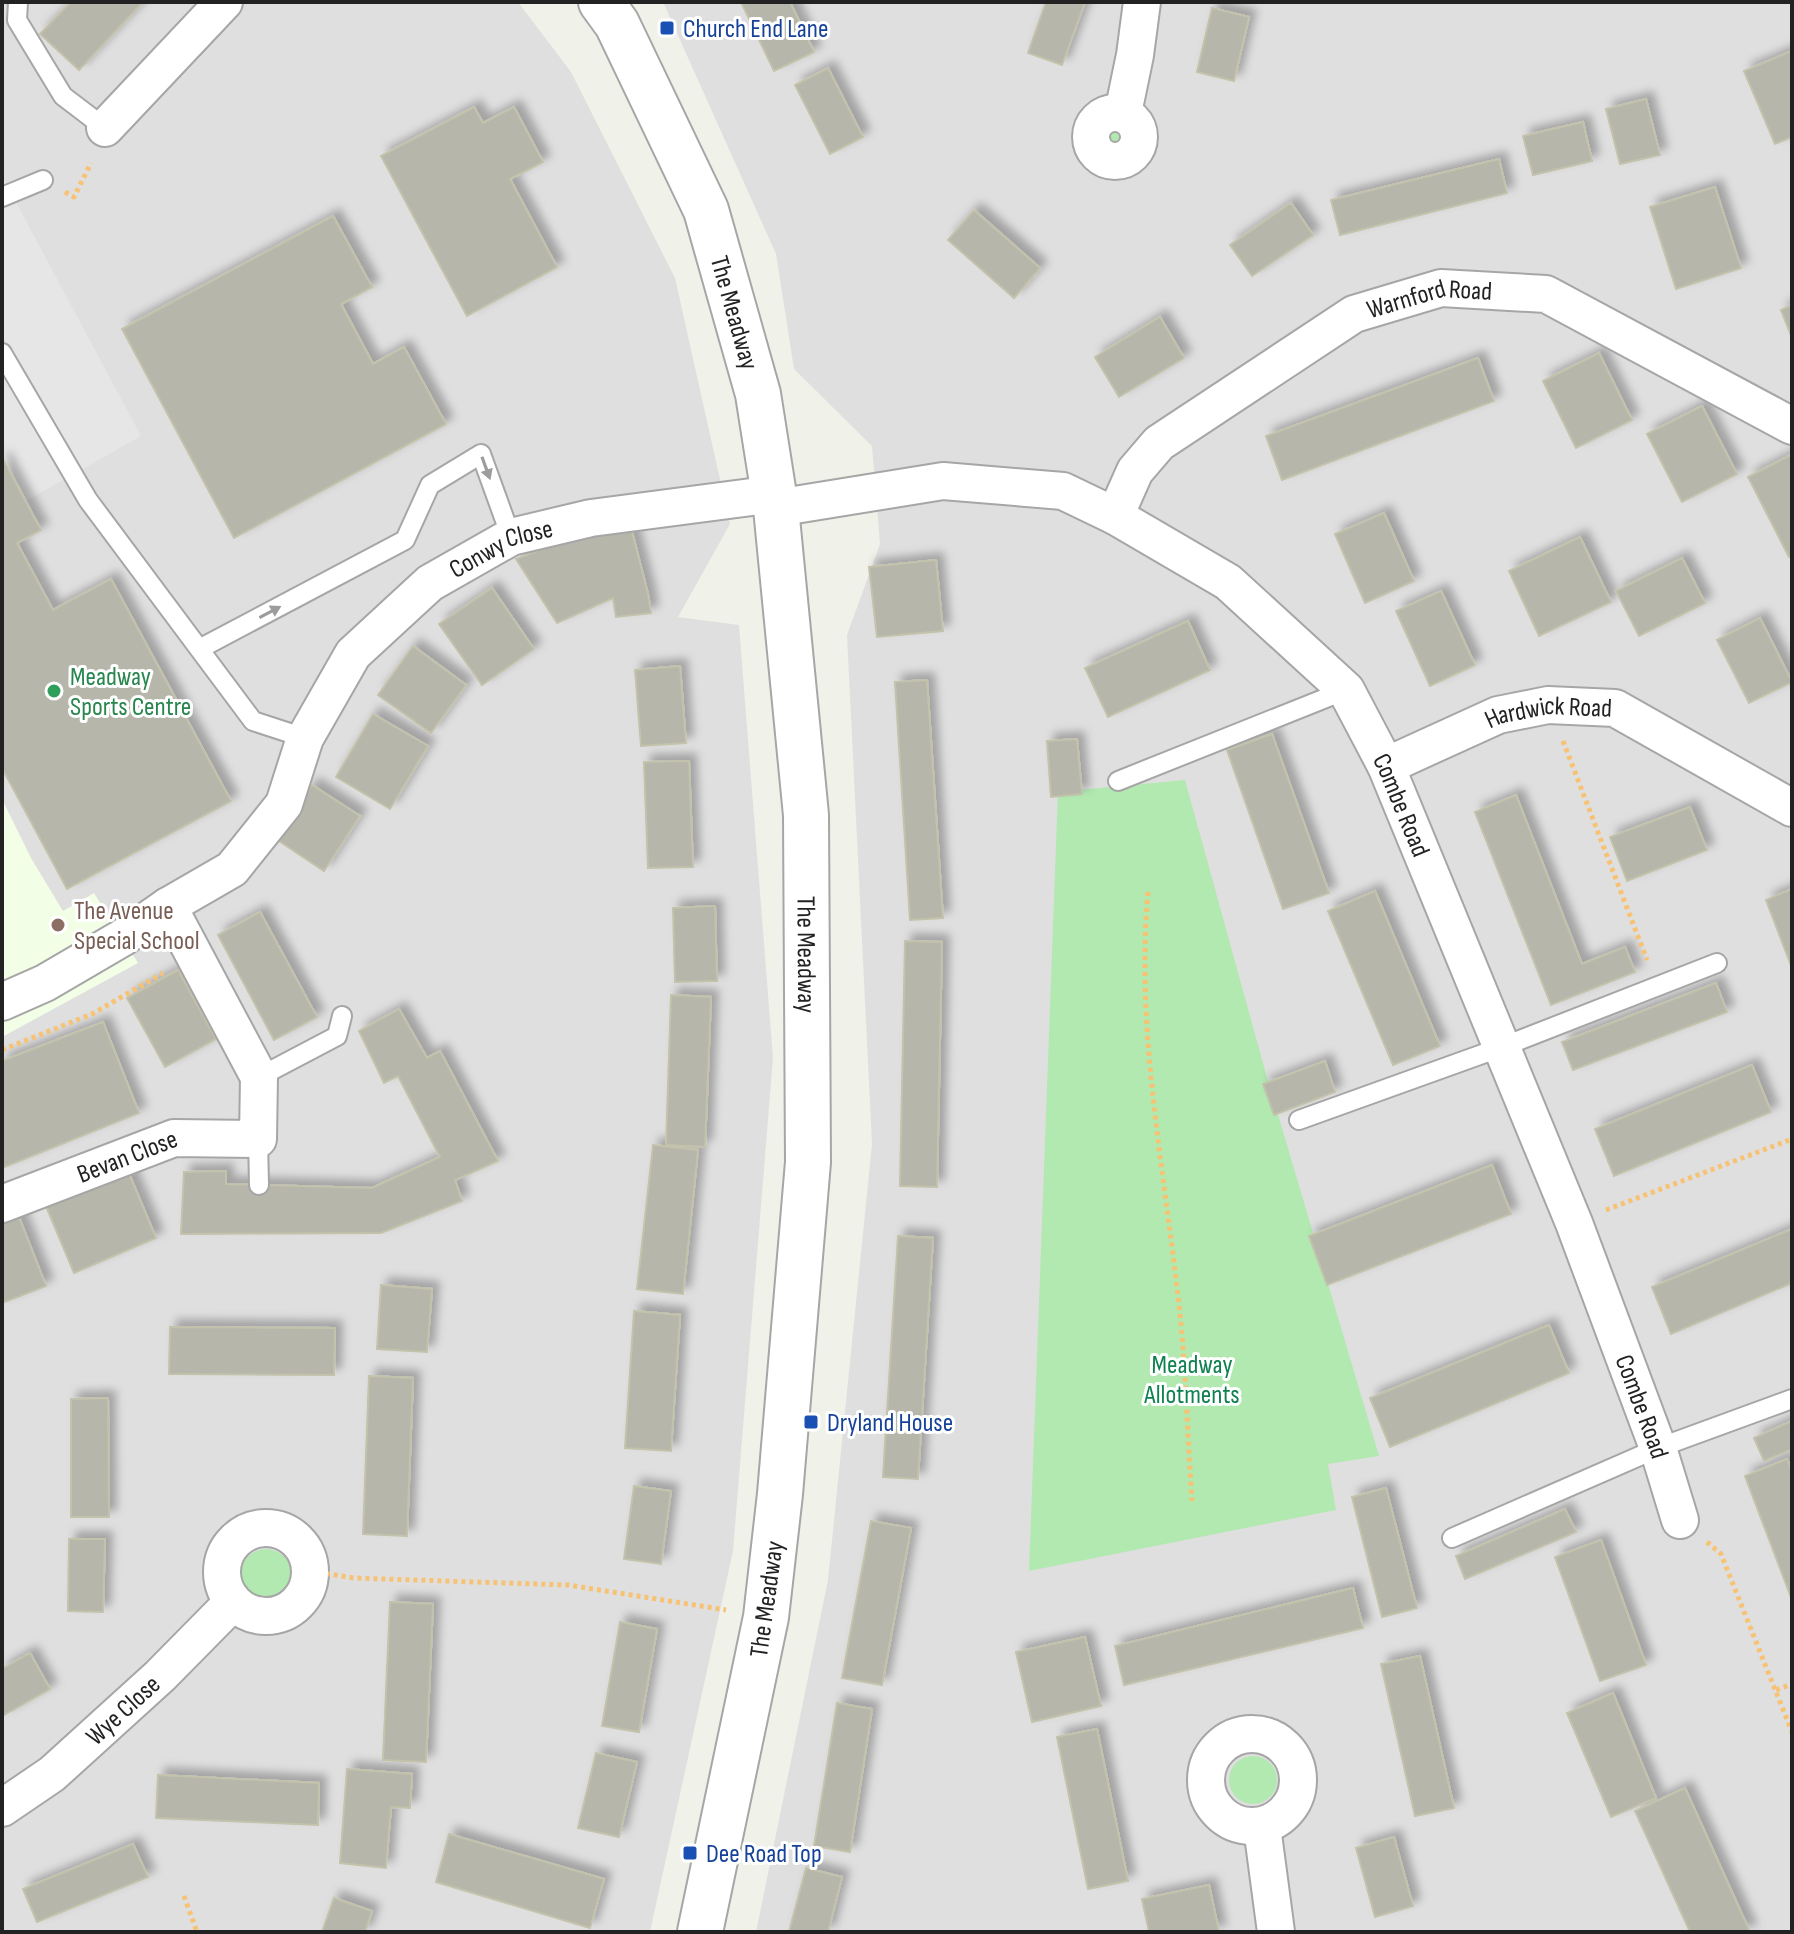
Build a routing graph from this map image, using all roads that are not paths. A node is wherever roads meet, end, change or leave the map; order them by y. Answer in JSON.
{"nodes":[{"id":1,"x":18,"y":2,"type":"edge"},
{"id":2,"x":224,"y":2,"type":"edge"},
{"id":3,"x":601,"y":2,"type":"edge"},
{"id":4,"x":1142,"y":2,"type":"edge"},
{"id":5,"x":1123,"y":113,"type":"dead end"},
{"id":6,"x":105,"y":128,"type":"joint"},
{"id":7,"x":43,"y":180,"type":"road end"},
{"id":8,"x":2,"y":197,"type":"edge"},
{"id":9,"x":2,"y":353,"type":"edge"},
{"id":10,"x":1792,"y":426,"type":"edge"},
{"id":11,"x":775,"y":501,"type":"junction"},
{"id":12,"x":1115,"y":516,"type":"junction"},
{"id":13,"x":511,"y":537,"type":"junction"},
{"id":14,"x":201,"y":648,"type":"junction"},
{"id":15,"x":1346,"y":690,"type":"junction"},
{"id":16,"x":305,"y":738,"type":"junction"},
{"id":17,"x":1386,"y":766,"type":"junction"},
{"id":18,"x":1118,"y":781,"type":"dead end"},
{"id":19,"x":1792,"y":808,"type":"edge"},
{"id":20,"x":168,"y":906,"type":"junction"},
{"id":21,"x":1717,"y":963,"type":"dead end"},
{"id":22,"x":2,"y":1002,"type":"edge"},
{"id":23,"x":342,"y":1016,"type":"dead end"},
{"id":24,"x":1502,"y":1047,"type":"junction"},
{"id":25,"x":259,"y":1077,"type":"junction"},
{"id":26,"x":1299,"y":1120,"type":"dead end"},
{"id":27,"x":258,"y":1139,"type":"junction"},
{"id":28,"x":259,"y":1185,"type":"dead end"},
{"id":29,"x":2,"y":1204,"type":"edge"},
{"id":30,"x":1792,"y":1399,"type":"edge"},
{"id":31,"x":1658,"y":1448,"type":"junction"},
{"id":32,"x":1680,"y":1520,"type":"road end"},
{"id":33,"x":1452,"y":1538,"type":"dead end"},
{"id":34,"x":233,"y":1602,"type":"junction"},
{"id":35,"x":2,"y":1808,"type":"edge"},
{"id":36,"x":1262,"y":1827,"type":"dead end"},
{"id":37,"x":700,"y":1932,"type":"edge"},
{"id":38,"x":1276,"y":1932,"type":"edge"}],
"edges":[{"from":1,"to":6,"type":"lane"},
{"from":2,"to":6,"type":"street"},
{"from":3,"to":11,"type":"street","name":"The Meadway"},
{"from":4,"to":5,"type":"street"},
{"from":7,"to":8,"type":"lane"},
{"from":9,"to":14,"type":"lane"},
{"from":10,"to":12,"type":"street","name":"Warnford Road"},
{"from":11,"to":12,"type":"street","name":"Combe Road"},
{"from":11,"to":13,"type":"street","name":"Conwy Close"},
{"from":11,"to":37,"type":"street","name":"The Meadway"},
{"from":12,"to":15,"type":"street","name":"Combe Road"},
{"from":14,"to":13,"type":"lane","one_way":true},
{"from":13,"to":16,"type":"street","name":"Conwy Close"},
{"from":14,"to":16,"type":"lane"},
{"from":15,"to":17,"type":"street","name":"Combe Road"},
{"from":15,"to":18,"type":"lane"},
{"from":16,"to":20,"type":"street","name":"Conwy Close"},
{"from":17,"to":19,"type":"street","name":"Hardwick Road"},
{"from":17,"to":24,"type":"street","name":"Combe Road"},
{"from":20,"to":22,"type":"street","name":"Conwy Close"},
{"from":20,"to":25,"type":"street"},
{"from":21,"to":24,"type":"lane"},
{"from":23,"to":25,"type":"lane"},
{"from":24,"to":26,"type":"lane"},
{"from":24,"to":31,"type":"street","name":"Combe Road"},
{"from":25,"to":27,"type":"street"},
{"from":27,"to":28,"type":"lane"},
{"from":27,"to":29,"type":"street","name":"Bevan Close"},
{"from":30,"to":31,"type":"lane"},
{"from":31,"to":32,"type":"street","name":"Combe Road"},
{"from":31,"to":33,"type":"lane"},
{"from":34,"to":34,"type":"street"},
{"from":34,"to":35,"type":"street","name":"Wye Close"},
{"from":36,"to":38,"type":"street"}]}
